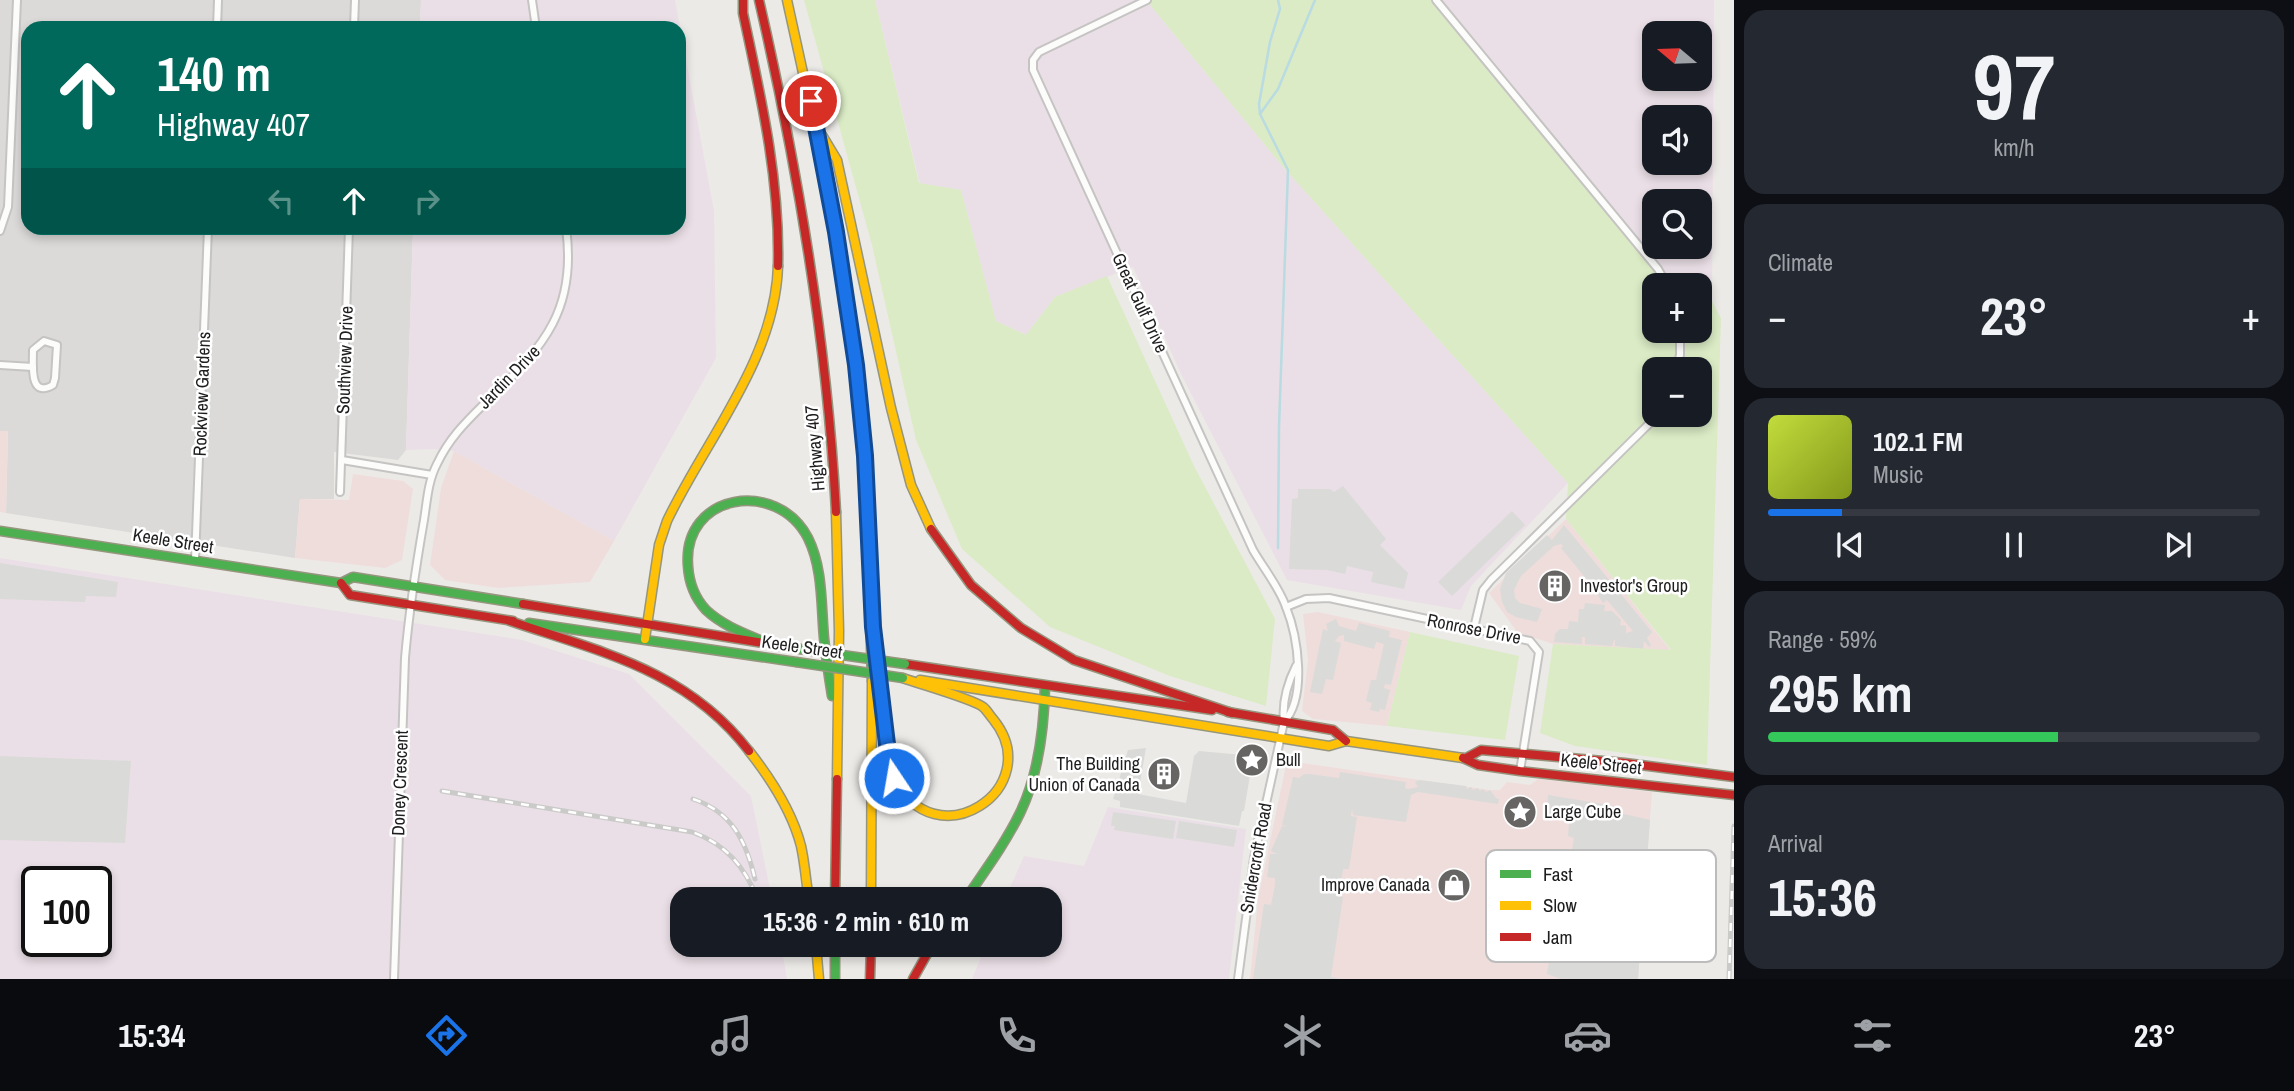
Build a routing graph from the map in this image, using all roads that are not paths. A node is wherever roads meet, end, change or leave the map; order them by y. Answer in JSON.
{"nodes":[{"id":1,"x":17,"y":0,"type":"edge"},
{"id":2,"x":218,"y":0,"type":"edge"},
{"id":3,"x":355,"y":0,"type":"edge"},
{"id":4,"x":532,"y":0,"type":"edge"},
{"id":5,"x":743,"y":0,"type":"edge"},
{"id":6,"x":759,"y":0,"type":"edge"},
{"id":7,"x":787,"y":0,"type":"edge"},
{"id":8,"x":1147,"y":0,"type":"edge"},
{"id":9,"x":1436,"y":0,"type":"edge"},
{"id":10,"x":217,"y":21,"type":"edge"},
{"id":11,"x":355,"y":21,"type":"edge"},
{"id":12,"x":535,"y":21,"type":"edge"},
{"id":13,"x":817,"y":127,"type":"junction"},
{"id":14,"x":0,"y":231,"type":"edge"},
{"id":15,"x":208,"y":235,"type":"edge"},
{"id":16,"x":349,"y":235,"type":"edge"},
{"id":17,"x":566,"y":235,"type":"edge"},
{"id":18,"x":1660,"y":273,"type":"edge"},
{"id":19,"x":0,"y":365,"type":"edge"},
{"id":20,"x":33,"y":367,"type":"junction"},
{"id":21,"x":1646,"y":427,"type":"edge"},
{"id":22,"x":342,"y":460,"type":"junction"},
{"id":23,"x":432,"y":475,"type":"junction"},
{"id":24,"x":340,"y":492,"type":"dead end"},
{"id":25,"x":0,"y":531,"type":"edge"},
{"id":26,"x":195,"y":560,"type":"junction"},
{"id":27,"x":341,"y":583,"type":"junction"},
{"id":28,"x":414,"y":587,"type":"junction"},
{"id":29,"x":410,"y":604,"type":"junction"},
{"id":30,"x":1286,"y":607,"type":"junction"},
{"id":31,"x":510,"y":621,"type":"junction"},
{"id":32,"x":648,"y":624,"type":"junction"},
{"id":33,"x":873,"y":627,"type":"junction"},
{"id":34,"x":1474,"y":628,"type":"junction"},
{"id":35,"x":645,"y":639,"type":"junction"},
{"id":36,"x":767,"y":643,"type":"junction"},
{"id":37,"x":903,"y":678,"type":"junction"},
{"id":38,"x":1045,"y":686,"type":"junction"},
{"id":39,"x":1045,"y":700,"type":"junction"},
{"id":40,"x":1232,"y":713,"type":"junction"},
{"id":41,"x":1284,"y":722,"type":"junction"},
{"id":42,"x":837,"y":732,"type":"junction"},
{"id":43,"x":1280,"y":738,"type":"junction"},
{"id":44,"x":1346,"y":741,"type":"junction"},
{"id":45,"x":1523,"y":754,"type":"junction"},
{"id":46,"x":1466,"y":758,"type":"junction"},
{"id":47,"x":1520,"y":771,"type":"junction"},
{"id":48,"x":1734,"y":777,"type":"edge"},
{"id":49,"x":1734,"y":796,"type":"edge"},
{"id":50,"x":807,"y":887,"type":"edge"},
{"id":51,"x":835,"y":887,"type":"edge"},
{"id":52,"x":871,"y":887,"type":"edge"},
{"id":53,"x":974,"y":887,"type":"edge"},
{"id":54,"x":817,"y":957,"type":"edge"},
{"id":55,"x":835,"y":957,"type":"edge"},
{"id":56,"x":870,"y":957,"type":"edge"},
{"id":57,"x":925,"y":957,"type":"edge"},
{"id":58,"x":394,"y":979,"type":"edge"},
{"id":59,"x":818,"y":979,"type":"edge"},
{"id":60,"x":835,"y":979,"type":"edge"},
{"id":61,"x":870,"y":979,"type":"edge"},
{"id":62,"x":913,"y":979,"type":"edge"},
{"id":63,"x":1238,"y":979,"type":"edge"}],
"edges":[{"from":1,"to":14,"type":"street"},
{"from":2,"to":10,"type":"street"},
{"from":3,"to":11,"type":"street"},
{"from":4,"to":12,"type":"street"},
{"from":5,"to":32,"type":"main road"},
{"from":6,"to":42,"type":"main road","name":"Highway 407"},
{"from":7,"to":13,"type":"main road"},
{"from":8,"to":30,"type":"street","name":"Great Gulf Drive"},
{"from":9,"to":18,"type":"street"},
{"from":13,"to":33,"type":"main road"},
{"from":13,"to":40,"type":"main road"},
{"from":15,"to":26,"type":"street","name":"Rockview Gardens"},
{"from":16,"to":22,"type":"street","name":"Southview Drive"},
{"from":17,"to":23,"type":"street","name":"Jardin Drive"},
{"from":19,"to":20,"type":"street"},
{"from":20,"to":20,"type":"street"},
{"from":21,"to":34,"type":"street"},
{"from":22,"to":23,"type":"street"},
{"from":22,"to":24,"type":"street","name":"Southview Drive"},
{"from":23,"to":28,"type":"street","name":"Jardin Drive"},
{"from":25,"to":26,"type":"main road","name":"Keele Street"},
{"from":26,"to":27,"type":"main road","name":"Keele Street"},
{"from":27,"to":28,"type":"main road","name":"Keele Street"},
{"from":27,"to":29,"type":"main road","name":"Keele Street"},
{"from":28,"to":29,"type":"street","name":"Doney Crescent"},
{"from":28,"to":32,"type":"main road","name":"Keele Street"},
{"from":29,"to":31,"type":"main road","name":"Keele Street"},
{"from":29,"to":58,"type":"street","name":"Doney Crescent"},
{"from":30,"to":34,"type":"street","name":"Ronrose Drive"},
{"from":30,"to":41,"type":"street","name":"Great Gulf Drive"},
{"from":31,"to":35,"type":"main road","name":"Keele Street"},
{"from":31,"to":50,"type":"main road"},
{"from":32,"to":35,"type":"main road"},
{"from":32,"to":36,"type":"main road","name":"Keele Street"},
{"from":33,"to":37,"type":"main road"},
{"from":33,"to":52,"type":"main road"},
{"from":34,"to":45,"type":"street","name":"Ronrose Drive"},
{"from":35,"to":37,"type":"main road","name":"Keele Street","bridge":true},
{"from":36,"to":38,"type":"main road","name":"Keele Street","bridge":true},
{"from":36,"to":42,"type":"main road"},
{"from":37,"to":39,"type":"main road","name":"Keele Street"},
{"from":38,"to":39,"type":"main road"},
{"from":38,"to":40,"type":"main road","name":"Keele Street"},
{"from":39,"to":43,"type":"main road","name":"Keele Street"},
{"from":39,"to":53,"type":"main road"},
{"from":40,"to":41,"type":"main road","name":"Keele Street"},
{"from":41,"to":43,"type":"street","name":"Snidercroft Road"},
{"from":41,"to":44,"type":"main road","name":"Keele Street"},
{"from":42,"to":51,"type":"main road","name":"Highway 407"},
{"from":43,"to":44,"type":"main road","name":"Keele Street"},
{"from":43,"to":63,"type":"street","name":"Snidercroft Road"},
{"from":44,"to":46,"type":"main road","name":"Keele Street"},
{"from":45,"to":46,"type":"main road","name":"Keele Street"},
{"from":45,"to":47,"type":"street","name":"Ronrose Drive"},
{"from":45,"to":48,"type":"main road","name":"Keele Street"},
{"from":46,"to":47,"type":"main road","name":"Keele Street"},
{"from":47,"to":49,"type":"main road","name":"Keele Street"},
{"from":54,"to":59,"type":"main road"},
{"from":55,"to":60,"type":"main road"},
{"from":56,"to":61,"type":"main road"},
{"from":57,"to":62,"type":"main road"}]}
